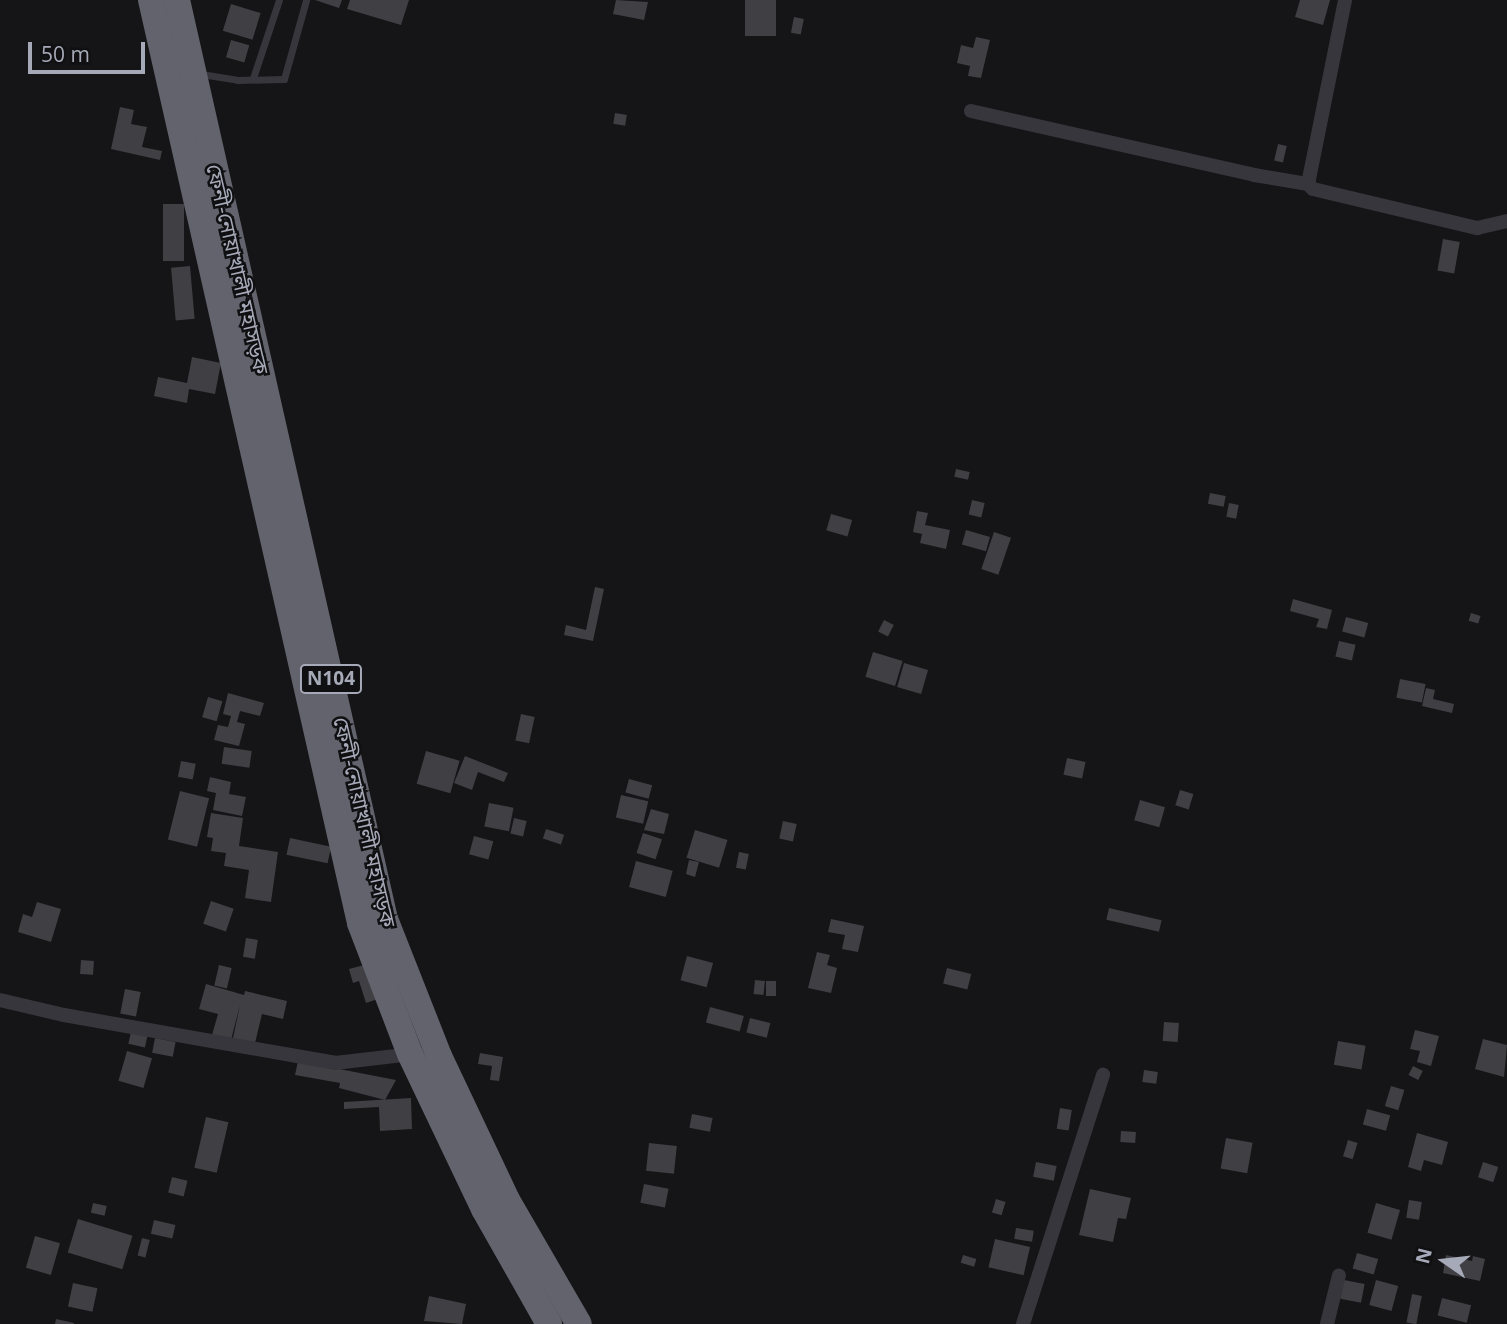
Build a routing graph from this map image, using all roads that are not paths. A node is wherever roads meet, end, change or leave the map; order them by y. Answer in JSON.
{"nodes":[{"id":1,"x":152,"y":0,"type":"edge"},
{"id":2,"x":177,"y":0,"type":"edge"},
{"id":3,"x":279,"y":0,"type":"edge"},
{"id":4,"x":306,"y":0,"type":"edge"},
{"id":5,"x":1345,"y":0,"type":"edge"},
{"id":6,"x":194,"y":72,"type":"junction"},
{"id":7,"x":253,"y":78,"type":"junction"},
{"id":8,"x":971,"y":111,"type":"dead end"},
{"id":9,"x":1308,"y":184,"type":"junction"},
{"id":10,"x":1507,"y":221,"type":"edge"},
{"id":11,"x":0,"y":1000,"type":"edge"},
{"id":12,"x":410,"y":1054,"type":"junction"},
{"id":13,"x":439,"y":1056,"type":"junction"},
{"id":14,"x":1103,"y":1075,"type":"dead end"},
{"id":15,"x":1339,"y":1275,"type":"dead end"},
{"id":16,"x":549,"y":1324,"type":"edge"},
{"id":17,"x":579,"y":1324,"type":"edge"},
{"id":18,"x":1023,"y":1324,"type":"edge"},
{"id":19,"x":1327,"y":1324,"type":"edge"}],
"edges":[{"from":1,"to":12,"type":"highway","name":"ফেনী-নোয়াখালী মহাসড়ক","number":"N104"},
{"from":2,"to":6,"type":"highway","name":"ফেনী-নোয়াখালী মহাসড়ক","number":"N104"},
{"from":3,"to":7,"type":"lane"},
{"from":4,"to":7,"type":"lane"},
{"from":5,"to":9,"type":"street"},
{"from":6,"to":7,"type":"lane"},
{"from":6,"to":13,"type":"highway","name":"ফেনী-নোয়াখালী মহাসড়ক","number":"N104"},
{"from":8,"to":9,"type":"street"},
{"from":9,"to":10,"type":"street"},
{"from":11,"to":12,"type":"street"},
{"from":12,"to":13,"type":"street"},
{"from":12,"to":16,"type":"highway","name":"ফেনী-নোয়াখালী মহাসড়ক","number":"N104"},
{"from":13,"to":17,"type":"highway","name":"ফেনী-নোয়াখালী মহাসড়ক","number":"N104"},
{"from":14,"to":18,"type":"street"},
{"from":15,"to":19,"type":"street"}]}
